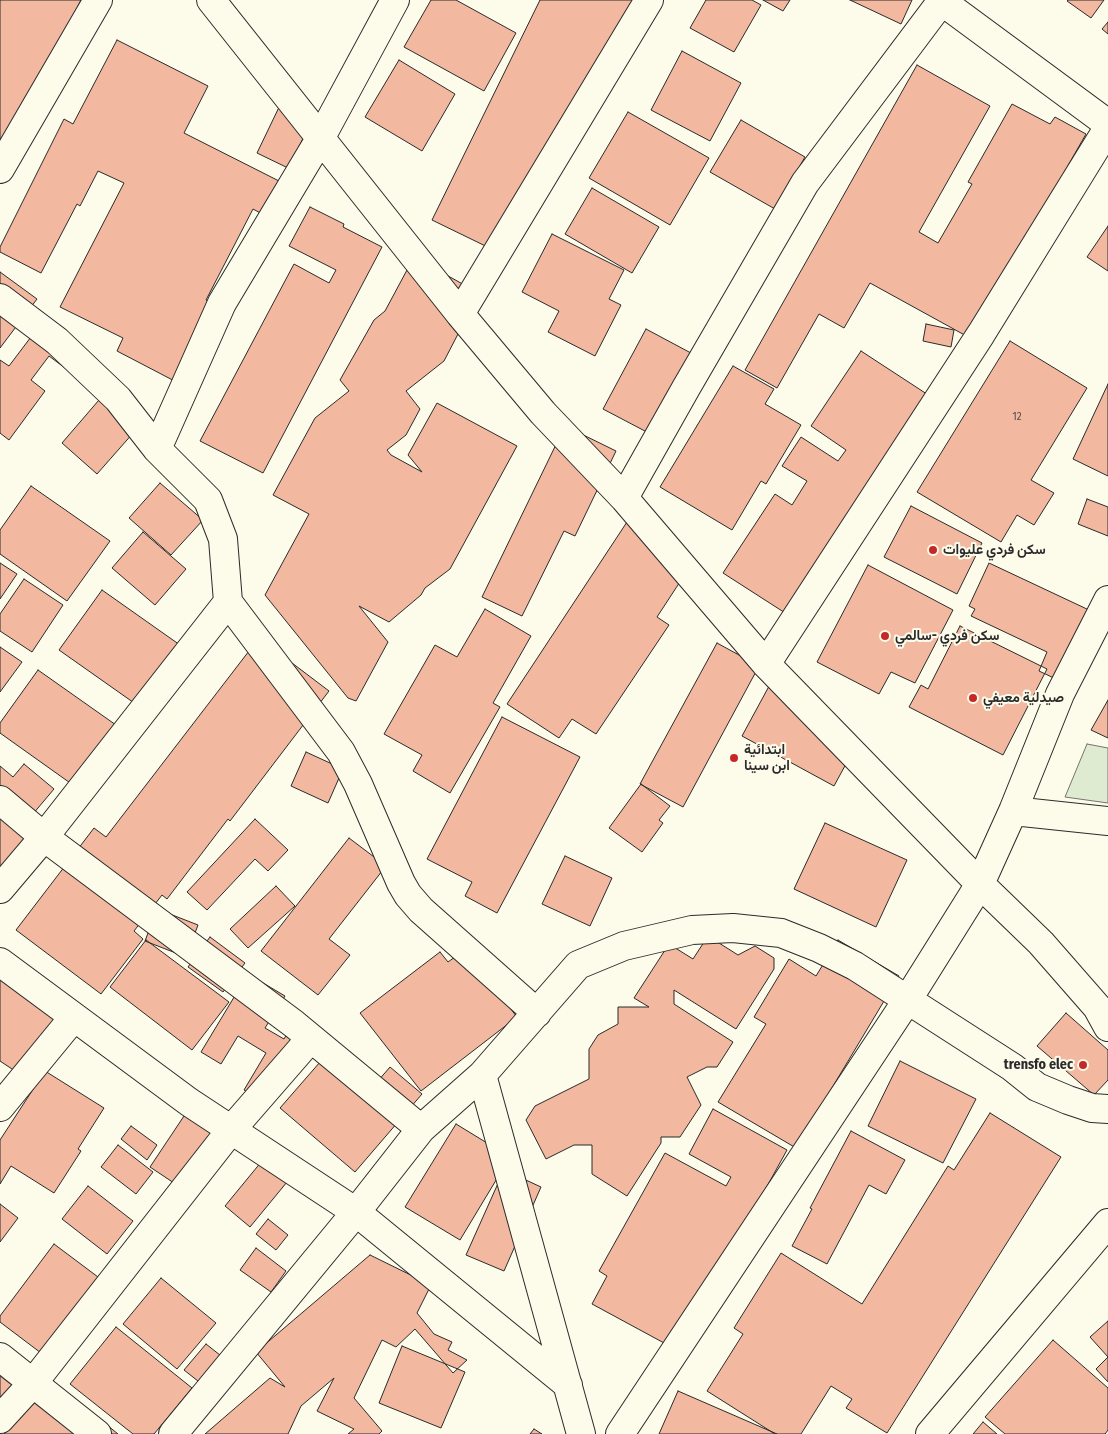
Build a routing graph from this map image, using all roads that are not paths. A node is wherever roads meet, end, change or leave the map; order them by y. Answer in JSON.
{"nodes":[{"id":1,"x":98,"y":0,"type":"edge"},
{"id":2,"x":211,"y":0,"type":"edge"},
{"id":3,"x":395,"y":0,"type":"edge"},
{"id":4,"x":649,"y":0,"type":"edge"},
{"id":5,"x":940,"y":1,"type":"edge"},
{"id":6,"x":1108,"y":124,"type":"edge"},
{"id":7,"x":1108,"y":128,"type":"edge"},
{"id":8,"x":320,"y":139,"type":"junction"},
{"id":9,"x":0,"y":170,"type":"edge"},
{"id":10,"x":0,"y":298,"type":"edge"},
{"id":11,"x":460,"y":314,"type":"junction"},
{"id":12,"x":157,"y":449,"type":"junction"},
{"id":13,"x":624,"y":498,"type":"junction"},
{"id":14,"x":1108,"y":600,"type":"edge"},
{"id":15,"x":228,"y":602,"type":"junction"},
{"id":16,"x":766,"y":664,"type":"junction"},
{"id":17,"x":0,"y":800,"type":"edge"},
{"id":18,"x":1013,"y":811,"type":"junction"},
{"id":19,"x":1108,"y":821,"type":"edge"},
{"id":20,"x":44,"y":837,"type":"junction"},
{"id":21,"x":980,"y":884,"type":"junction"},
{"id":22,"x":0,"y":890,"type":"edge"},
{"id":23,"x":0,"y":962,"type":"edge"},
{"id":24,"x":908,"y":999,"type":"junction"},
{"id":25,"x":537,"y":1013,"type":"junction"},
{"id":26,"x":74,"y":1017,"type":"junction"},
{"id":27,"x":1108,"y":1027,"type":"edge"},
{"id":28,"x":311,"y":1038,"type":"junction"},
{"id":29,"x":482,"y":1075,"type":"junction"},
{"id":30,"x":0,"y":1107,"type":"edge"},
{"id":31,"x":1108,"y":1109,"type":"edge"},
{"id":32,"x":421,"y":1129,"type":"junction"},
{"id":33,"x":232,"y":1130,"type":"junction"},
{"id":34,"x":356,"y":1212,"type":"junction"},
{"id":35,"x":1108,"y":1224,"type":"edge"},
{"id":36,"x":0,"y":1357,"type":"edge"},
{"id":37,"x":33,"y":1383,"type":"junction"},
{"id":38,"x":568,"y":1385,"type":"junction"},
{"id":39,"x":0,"y":1419,"type":"edge"},
{"id":40,"x":97,"y":1434,"type":"edge"},
{"id":41,"x":173,"y":1434,"type":"edge"},
{"id":42,"x":581,"y":1434,"type":"edge"},
{"id":43,"x":620,"y":1434,"type":"edge"},
{"id":44,"x":930,"y":1434,"type":"edge"}],
"edges":[{"from":1,"to":9,"type":"street"},
{"from":2,"to":8,"type":"street"},
{"from":3,"to":8,"type":"street"},
{"from":4,"to":11,"type":"street"},
{"from":5,"to":6,"type":"street"},
{"from":5,"to":13,"type":"street"},
{"from":7,"to":16,"type":"street"},
{"from":8,"to":11,"type":"street"},
{"from":8,"to":12,"type":"street"},
{"from":10,"to":12,"type":"street"},
{"from":11,"to":13,"type":"street"},
{"from":12,"to":15,"type":"street"},
{"from":13,"to":16,"type":"street"},
{"from":14,"to":18,"type":"street"},
{"from":15,"to":20,"type":"street"},
{"from":15,"to":25,"type":"street"},
{"from":16,"to":21,"type":"street"},
{"from":17,"to":20,"type":"street"},
{"from":18,"to":19,"type":"street"},
{"from":18,"to":21,"type":"street"},
{"from":20,"to":22,"type":"street"},
{"from":20,"to":28,"type":"street"},
{"from":21,"to":24,"type":"street"},
{"from":21,"to":27,"type":"street"},
{"from":23,"to":26,"type":"street"},
{"from":24,"to":25,"type":"street"},
{"from":24,"to":31,"type":"street"},
{"from":24,"to":43,"type":"street"},
{"from":25,"to":29,"type":"street"},
{"from":26,"to":30,"type":"street"},
{"from":26,"to":33,"type":"street"},
{"from":28,"to":32,"type":"street"},
{"from":28,"to":33,"type":"street"},
{"from":29,"to":32,"type":"street"},
{"from":29,"to":38,"type":"street"},
{"from":32,"to":34,"type":"street"},
{"from":33,"to":34,"type":"street"},
{"from":33,"to":37,"type":"street"},
{"from":34,"to":38,"type":"street"},
{"from":34,"to":41,"type":"street"},
{"from":35,"to":44,"type":"street"},
{"from":36,"to":37,"type":"street"},
{"from":37,"to":39,"type":"street"},
{"from":37,"to":40,"type":"street"},
{"from":38,"to":42,"type":"street"}]}
